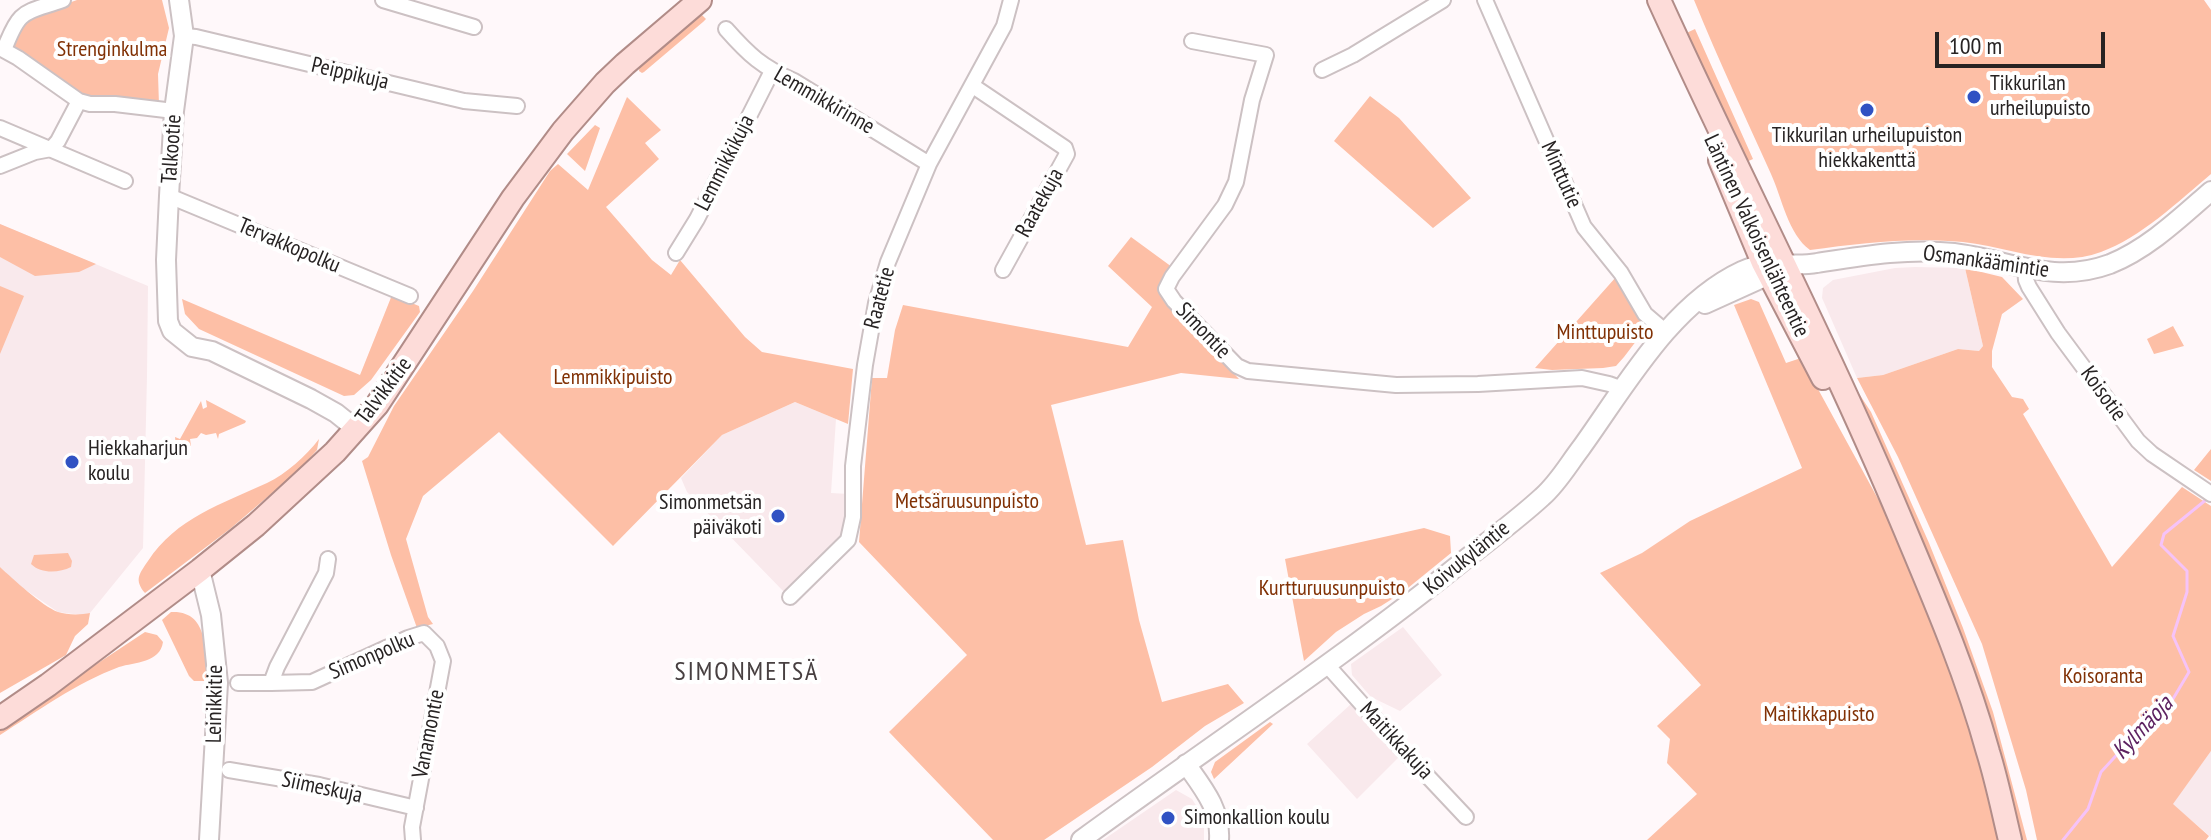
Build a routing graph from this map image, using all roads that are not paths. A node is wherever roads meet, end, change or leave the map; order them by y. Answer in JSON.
{"nodes":[{"id":1,"x":63,"y":0,"type":"edge"},
{"id":2,"x":179,"y":0,"type":"edge"},
{"id":3,"x":383,"y":0,"type":"edge"},
{"id":4,"x":700,"y":0,"type":"edge"},
{"id":5,"x":1011,"y":0,"type":"edge"},
{"id":6,"x":1443,"y":0,"type":"edge"},
{"id":7,"x":1485,"y":0,"type":"edge"},
{"id":8,"x":1651,"y":0,"type":"edge"},
{"id":9,"x":1659,"y":0,"type":"edge"},
{"id":10,"x":474,"y":27,"type":"dead end"},
{"id":11,"x":726,"y":29,"type":"dead end"},
{"id":12,"x":184,"y":36,"type":"junction"},
{"id":13,"x":1192,"y":41,"type":"dead end"},
{"id":14,"x":2,"y":49,"type":"edge"},
{"id":15,"x":1322,"y":70,"type":"dead end"},
{"id":16,"x":772,"y":71,"type":"junction"},
{"id":17,"x":973,"y":86,"type":"junction"},
{"id":18,"x":79,"y":101,"type":"junction"},
{"id":19,"x":517,"y":106,"type":"dead end"},
{"id":20,"x":174,"y":111,"type":"junction"},
{"id":21,"x":0,"y":128,"type":"edge"},
{"id":22,"x":51,"y":149,"type":"junction"},
{"id":23,"x":929,"y":164,"type":"junction"},
{"id":24,"x":0,"y":166,"type":"edge"},
{"id":25,"x":125,"y":181,"type":"dead end"},
{"id":26,"x":2211,"y":191,"type":"edge"},
{"id":27,"x":169,"y":196,"type":"junction"},
{"id":28,"x":676,"y":253,"type":"dead end"},
{"id":29,"x":1772,"y":268,"type":"junction"},
{"id":30,"x":2025,"y":269,"type":"junction"},
{"id":31,"x":1003,"y":270,"type":"dead end"},
{"id":32,"x":410,"y":296,"type":"dead end"},
{"id":33,"x":1666,"y":332,"type":"junction"},
{"id":34,"x":1623,"y":389,"type":"junction"},
{"id":35,"x":356,"y":429,"type":"junction"},
{"id":36,"x":2207,"y":491,"type":"edge"},
{"id":37,"x":328,"y":559,"type":"dead end"},
{"id":38,"x":200,"y":570,"type":"junction"},
{"id":39,"x":790,"y":597,"type":"dead end"},
{"id":40,"x":424,"y":633,"type":"joint"},
{"id":41,"x":1327,"y":665,"type":"junction"},
{"id":42,"x":238,"y":683,"type":"dead end"},
{"id":43,"x":271,"y":683,"type":"junction"},
{"id":44,"x":0,"y":718,"type":"edge"},
{"id":45,"x":1186,"y":764,"type":"junction"},
{"id":46,"x":229,"y":770,"type":"dead end"},
{"id":47,"x":416,"y":808,"type":"junction"},
{"id":48,"x":1466,"y":817,"type":"dead end"},
{"id":49,"x":209,"y":840,"type":"edge"},
{"id":50,"x":413,"y":840,"type":"edge"},
{"id":51,"x":1081,"y":840,"type":"edge"},
{"id":52,"x":1219,"y":840,"type":"edge"},
{"id":53,"x":2010,"y":840,"type":"edge"}],
"edges":[{"from":1,"to":14,"type":"street"},
{"from":2,"to":12,"type":"main road","name":"Talkootie"},
{"from":3,"to":10,"type":"street"},
{"from":4,"to":35,"type":"main road","name":"Talvikkitie"},
{"from":5,"to":17,"type":"street","name":"Raatetie"},
{"from":6,"to":15,"type":"street"},
{"from":7,"to":33,"type":"street","name":"Minttutie"},
{"from":8,"to":29,"type":"main road","name":"Läntinen Valkoisenlähteentie"},
{"from":9,"to":29,"type":"main road","name":"Läntinen Valkoisenlähteentie"},
{"from":11,"to":16,"type":"street","name":"Lemmikkirinne"},
{"from":12,"to":19,"type":"street","name":"Peippikuja"},
{"from":12,"to":20,"type":"main road","name":"Talkootie"},
{"from":13,"to":34,"type":"street","name":"Simontie"},
{"from":14,"to":18,"type":"street"},
{"from":16,"to":23,"type":"street","name":"Lemmikkirinne"},
{"from":16,"to":28,"type":"street","name":"Lemmikkikuja"},
{"from":17,"to":23,"type":"street","name":"Raatetie"},
{"from":17,"to":31,"type":"street","name":"Raatekuja"},
{"from":18,"to":20,"type":"street"},
{"from":18,"to":22,"type":"street"},
{"from":20,"to":27,"type":"main road","name":"Talkootie"},
{"from":21,"to":22,"type":"street"},
{"from":22,"to":24,"type":"street"},
{"from":22,"to":25,"type":"street"},
{"from":23,"to":39,"type":"street","name":"Raatetie"},
{"from":26,"to":30,"type":"main road","name":"Osmankäämintie"},
{"from":27,"to":32,"type":"street","name":"Tervakkopolku"},
{"from":27,"to":35,"type":"main road","name":"Talkootie"},
{"from":29,"to":30,"type":"main road","name":"Osmankäämintie"},
{"from":29,"to":33,"type":"main road","name":"Koivukyläntie"},
{"from":29,"to":53,"type":"main road","name":"Läntinen Valkoisenlähteentie"},
{"from":30,"to":36,"type":"street","name":"Koisotie"},
{"from":33,"to":34,"type":"main road","name":"Koivukyläntie"},
{"from":34,"to":41,"type":"main road","name":"Koivukyläntie"},
{"from":35,"to":38,"type":"main road","name":"Talvikkitie"},
{"from":37,"to":43,"type":"street"},
{"from":38,"to":44,"type":"main road","name":"Talvikkitie"},
{"from":38,"to":49,"type":"main road","name":"Leinikkitie"},
{"from":40,"to":43,"type":"street","name":"Simonpolku"},
{"from":40,"to":47,"type":"street","name":"Vanamontie"},
{"from":41,"to":45,"type":"main road","name":"Koivukyläntie"},
{"from":41,"to":48,"type":"street","name":"Maitikkakuja"},
{"from":42,"to":43,"type":"street","name":"Simonpolku"},
{"from":45,"to":51,"type":"main road","name":"Koivukyläntie"},
{"from":45,"to":52,"type":"main road"},
{"from":46,"to":47,"type":"street","name":"Siimeskuja"},
{"from":47,"to":50,"type":"street","name":"Vanamontie"}]}
